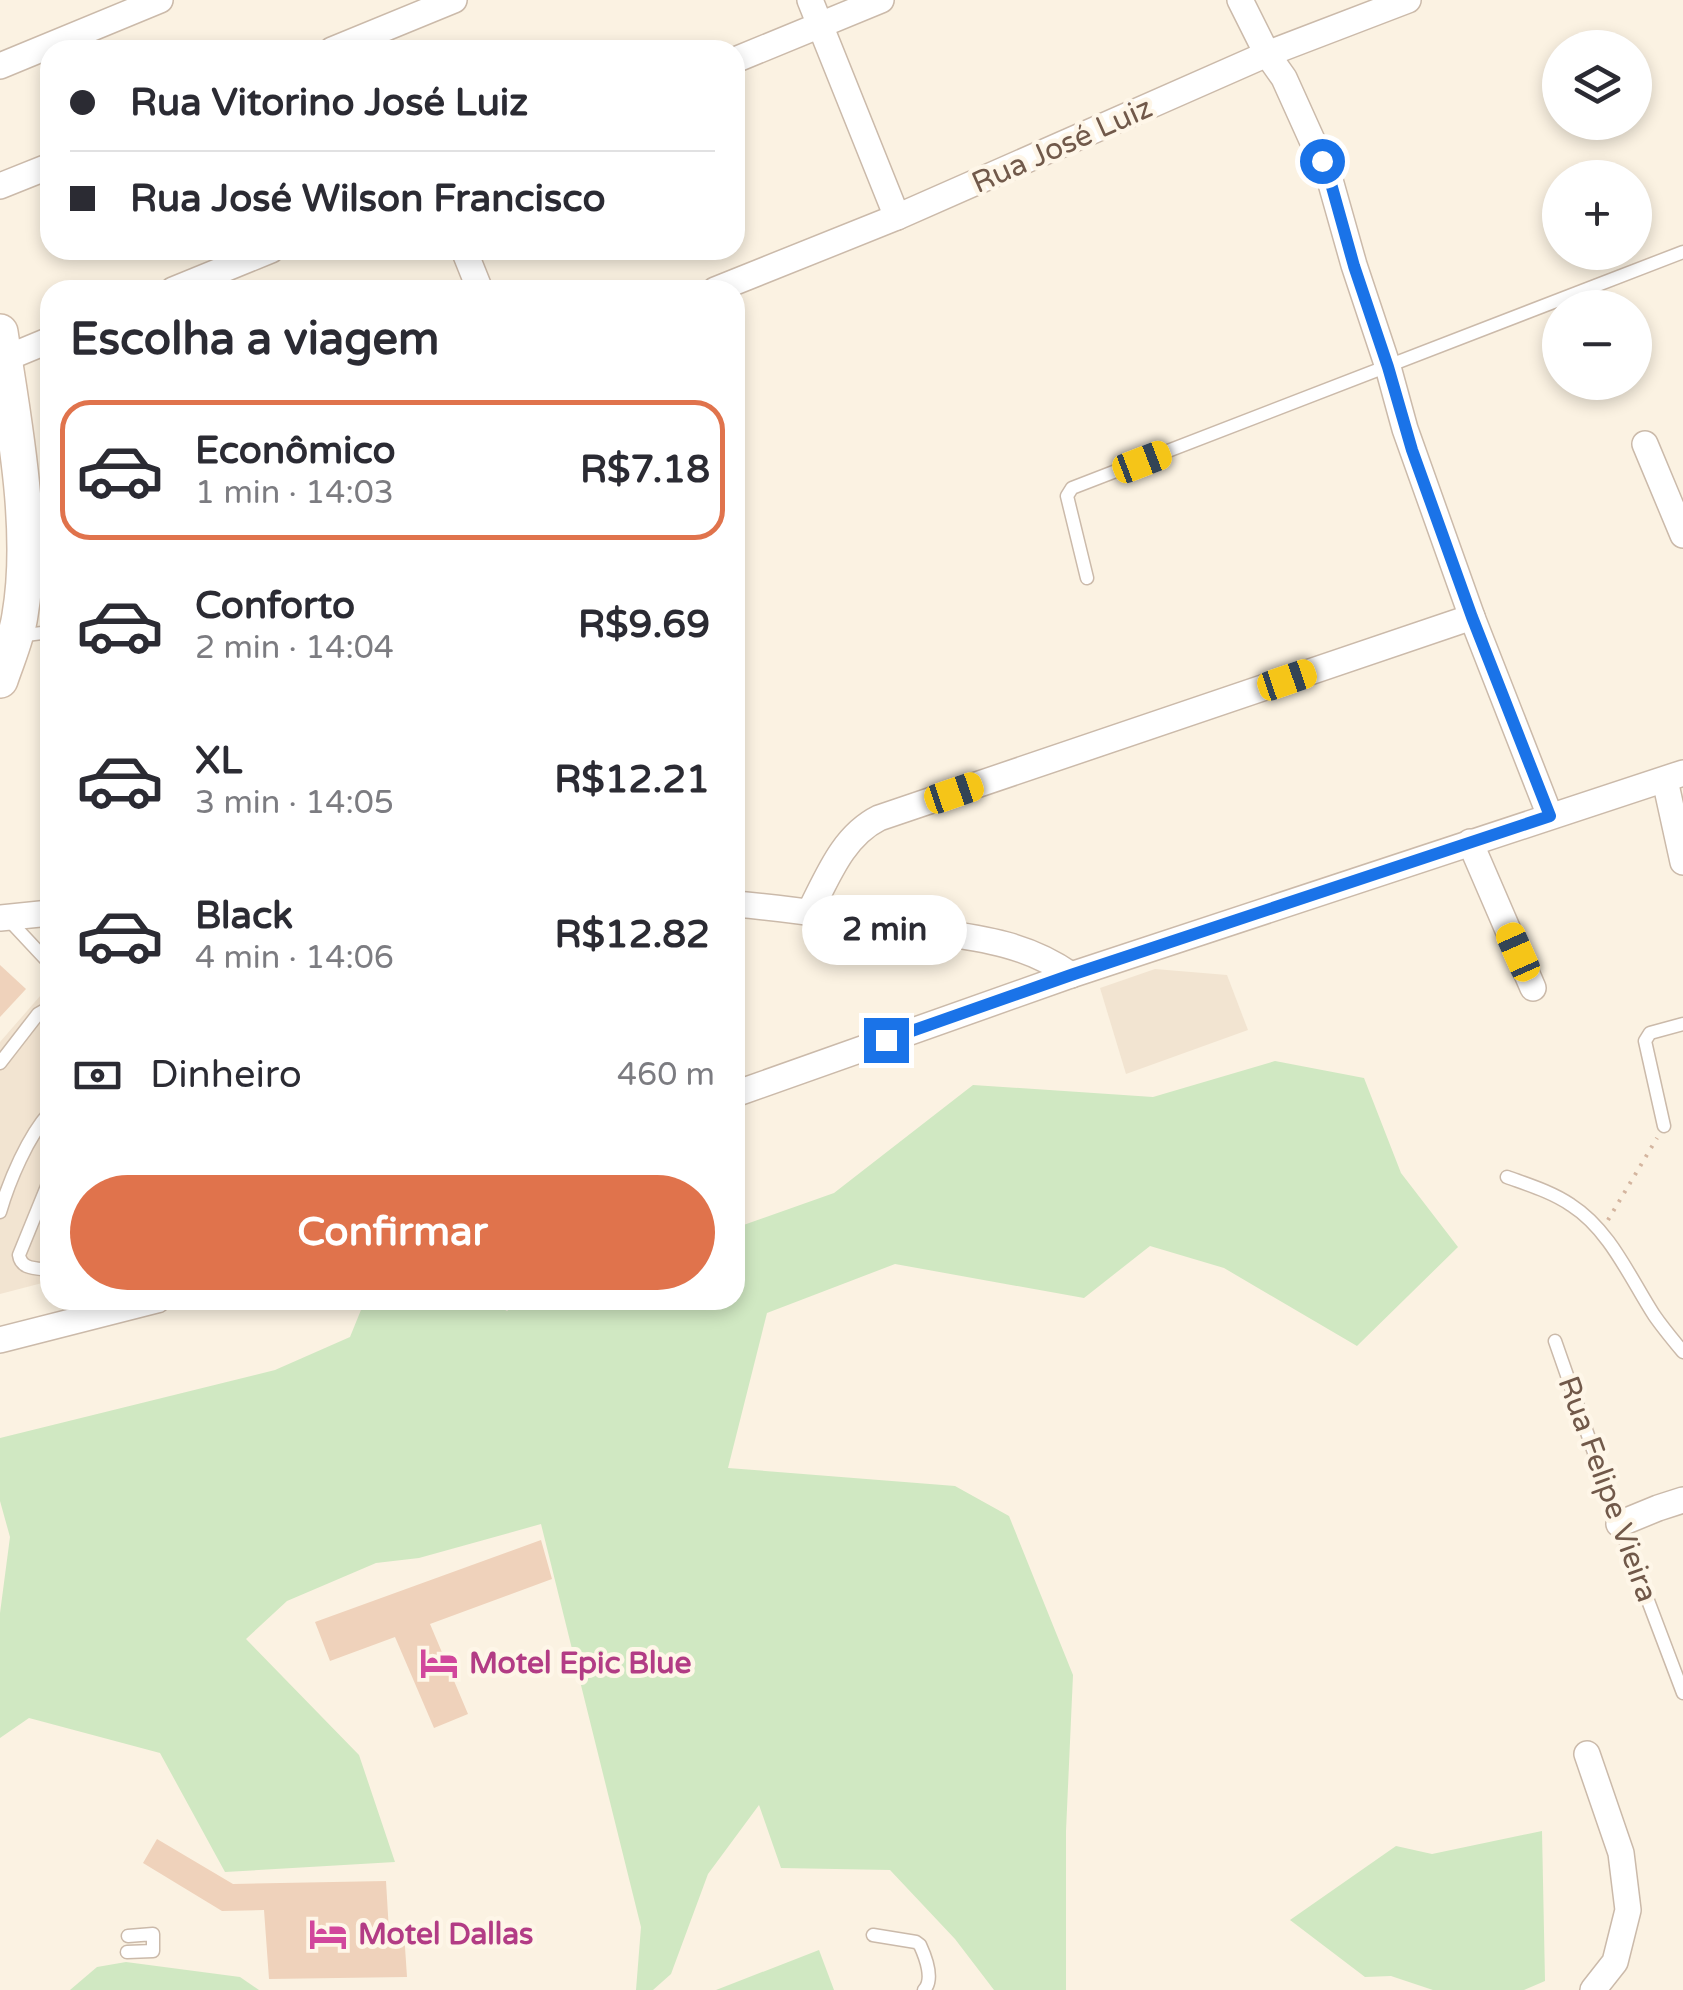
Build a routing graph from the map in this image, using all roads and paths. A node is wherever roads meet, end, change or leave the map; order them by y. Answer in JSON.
{"nodes":[{"id":1,"x":160,"y":0,"type":"edge"},
{"id":2,"x":454,"y":0,"type":"edge"},
{"id":3,"x":810,"y":0,"type":"edge"},
{"id":4,"x":882,"y":0,"type":"edge"},
{"id":5,"x":1240,"y":0,"type":"edge"},
{"id":6,"x":1408,"y":0,"type":"edge"},
{"id":7,"x":820,"y":25,"type":"junction"},
{"id":8,"x":63,"y":40,"type":"edge"},
{"id":9,"x":382,"y":40,"type":"edge"},
{"id":10,"x":40,"y":50,"type":"edge"},
{"id":11,"x":1267,"y":54,"type":"junction"},
{"id":12,"x":745,"y":56,"type":"edge"},
{"id":13,"x":0,"y":66,"type":"edge"},
{"id":14,"x":40,"y":170,"type":"edge"},
{"id":15,"x":0,"y":186,"type":"edge"},
{"id":16,"x":897,"y":217,"type":"junction"},
{"id":17,"x":1683,"y":252,"type":"edge"},
{"id":18,"x":247,"y":260,"type":"edge"},
{"id":19,"x":198,"y":280,"type":"edge"},
{"id":20,"x":740,"y":280,"type":"edge"},
{"id":21,"x":40,"y":341,"type":"edge"},
{"id":22,"x":2,"y":346,"type":"edge"},
{"id":23,"x":1388,"y":367,"type":"junction"},
{"id":24,"x":1646,"y":444,"type":"dead end"},
{"id":25,"x":1683,"y":535,"type":"edge"},
{"id":26,"x":37,"y":562,"type":"edge"},
{"id":27,"x":1087,"y":578,"type":"dead end"},
{"id":28,"x":1472,"y":617,"type":"junction"},
{"id":29,"x":32,"y":634,"type":"edge"},
{"id":30,"x":0,"y":680,"type":"edge"},
{"id":31,"x":1674,"y":776,"type":"edge"},
{"id":32,"x":1550,"y":816,"type":"junction"},
{"id":33,"x":1470,"y":842,"type":"junction"},
{"id":34,"x":1683,"y":862,"type":"edge"},
{"id":35,"x":745,"y":905,"type":"edge"},
{"id":36,"x":810,"y":911,"type":"junction"},
{"id":37,"x":40,"y":913,"type":"edge"},
{"id":38,"x":3,"y":918,"type":"edge"},
{"id":39,"x":40,"y":954,"type":"edge"},
{"id":40,"x":1071,"y":975,"type":"junction"},
{"id":41,"x":1533,"y":988,"type":"dead end"},
{"id":42,"x":40,"y":1013,"type":"edge"},
{"id":43,"x":1683,"y":1024,"type":"edge"},
{"id":44,"x":0,"y":1063,"type":"edge"},
{"id":45,"x":745,"y":1090,"type":"edge"},
{"id":46,"x":40,"y":1122,"type":"edge"},
{"id":47,"x":1664,"y":1126,"type":"joint"},
{"id":48,"x":1507,"y":1177,"type":"dead end"},
{"id":49,"x":40,"y":1204,"type":"edge"},
{"id":50,"x":0,"y":1212,"type":"edge"},
{"id":51,"x":1601,"y":1232,"type":"junction"},
{"id":52,"x":40,"y":1268,"type":"edge"},
{"id":53,"x":118,"y":1310,"type":"edge"},
{"id":54,"x":0,"y":1340,"type":"edge"},
{"id":55,"x":1555,"y":1341,"type":"dead end"},
{"id":56,"x":1683,"y":1352,"type":"edge"},
{"id":57,"x":1683,"y":1500,"type":"edge"},
{"id":58,"x":1619,"y":1524,"type":"junction"},
{"id":59,"x":1683,"y":1693,"type":"edge"},
{"id":60,"x":1587,"y":1754,"type":"dead end"},
{"id":61,"x":873,"y":1935,"type":"dead end"},
{"id":62,"x":128,"y":1936,"type":"dead end"},
{"id":63,"x":127,"y":1952,"type":"dead end"},
{"id":64,"x":1615,"y":1962,"type":"junction"},
{"id":65,"x":924,"y":1990,"type":"edge"},
{"id":66,"x":1594,"y":1990,"type":"edge"},
{"id":67,"x":1613,"y":1990,"type":"edge"}],
"edges":[{"from":1,"to":8,"type":"street"},
{"from":2,"to":9,"type":"street"},
{"from":3,"to":7,"type":"street"},
{"from":4,"to":7,"type":"street"},
{"from":5,"to":11,"type":"street"},
{"from":6,"to":11,"type":"street","name":"Rua José Luiz"},
{"from":7,"to":12,"type":"street"},
{"from":7,"to":16,"type":"street"},
{"from":10,"to":13,"type":"street"},
{"from":11,"to":16,"type":"street","name":"Rua José Luiz"},
{"from":11,"to":23,"type":"street"},
{"from":14,"to":15,"type":"street"},
{"from":16,"to":20,"type":"street","name":"Rua José Luiz"},
{"from":17,"to":23,"type":"lane"},
{"from":18,"to":19,"type":"street"},
{"from":21,"to":22,"type":"street"},
{"from":22,"to":26,"type":"main road"},
{"from":23,"to":27,"type":"lane"},
{"from":23,"to":28,"type":"street"},
{"from":24,"to":25,"type":"street"},
{"from":26,"to":29,"type":"main road"},
{"from":28,"to":32,"type":"street"},
{"from":28,"to":36,"type":"street"},
{"from":29,"to":30,"type":"main road"},
{"from":31,"to":32,"type":"street"},
{"from":31,"to":34,"type":"street"},
{"from":32,"to":33,"type":"street"},
{"from":33,"to":40,"type":"street"},
{"from":33,"to":41,"type":"street"},
{"from":35,"to":36,"type":"street"},
{"from":36,"to":40,"type":"street"},
{"from":37,"to":38,"type":"street"},
{"from":38,"to":39,"type":"lane"},
{"from":40,"to":45,"type":"street"},
{"from":42,"to":44,"type":"lane"},
{"from":43,"to":47,"type":"lane"},
{"from":46,"to":50,"type":"lane"},
{"from":47,"to":51,"type":"path"},
{"from":48,"to":51,"type":"lane"},
{"from":49,"to":52,"type":"lane"},
{"from":51,"to":56,"type":"lane"},
{"from":53,"to":54,"type":"street"},
{"from":55,"to":58,"type":"lane","name":"Rua Felipe Vieira"},
{"from":57,"to":58,"type":"street"},
{"from":58,"to":59,"type":"lane","name":"Rua Felipe Vieira"},
{"from":60,"to":64,"type":"street"},
{"from":61,"to":65,"type":"lane"},
{"from":62,"to":63,"type":"lane"},
{"from":64,"to":66,"type":"street"},
{"from":64,"to":67,"type":"street"}]}
